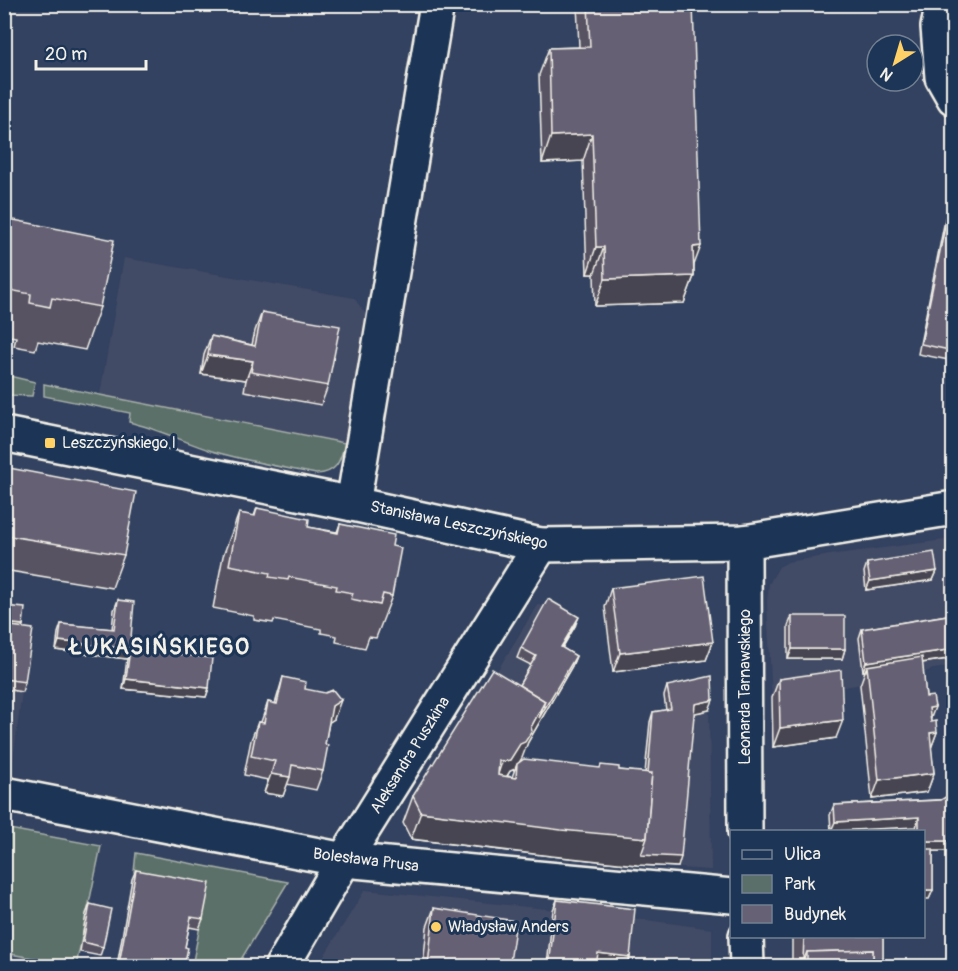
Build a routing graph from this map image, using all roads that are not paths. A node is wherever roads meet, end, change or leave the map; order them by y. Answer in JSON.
{"nodes":[{"id":1,"x":437,"y":4,"type":"edge"},
{"id":2,"x":943,"y":4,"type":"edge"},
{"id":3,"x":954,"y":98,"type":"edge"},
{"id":4,"x":4,"y":434,"type":"edge"},
{"id":5,"x":353,"y":504,"type":"junction"},
{"id":6,"x":954,"y":508,"type":"edge"},
{"id":7,"x":744,"y":542,"type":"junction"},
{"id":8,"x":541,"y":545,"type":"junction"},
{"id":9,"x":4,"y":794,"type":"edge"},
{"id":10,"x":745,"y":830,"type":"edge"},
{"id":11,"x":344,"y":860,"type":"junction"},
{"id":12,"x":730,"y":896,"type":"edge"},
{"id":13,"x":746,"y":938,"type":"edge"},
{"id":14,"x":282,"y":966,"type":"edge"},
{"id":15,"x":747,"y":966,"type":"edge"}],
"edges":[{"from":1,"to":5,"type":"street"},
{"from":2,"to":3,"type":"street"},
{"from":4,"to":5,"type":"street","name":"Stanisława Leszczyńskiego"},
{"from":5,"to":8,"type":"street","name":"Stanisława Leszczyńskiego"},
{"from":6,"to":7,"type":"street","name":"Stanisława Leszczyńskiego"},
{"from":7,"to":8,"type":"street","name":"Stanisława Leszczyńskiego"},
{"from":7,"to":10,"type":"street","name":"Leonarda Tarnawskiego"},
{"from":8,"to":11,"type":"street","name":"Aleksandra Puszkina"},
{"from":9,"to":11,"type":"street","name":"Bolesława Prusa"},
{"from":11,"to":12,"type":"street","name":"Bolesława Prusa"},
{"from":11,"to":14,"type":"street","name":"Aleksandra Puszkina"},
{"from":13,"to":15,"type":"street"}]}
